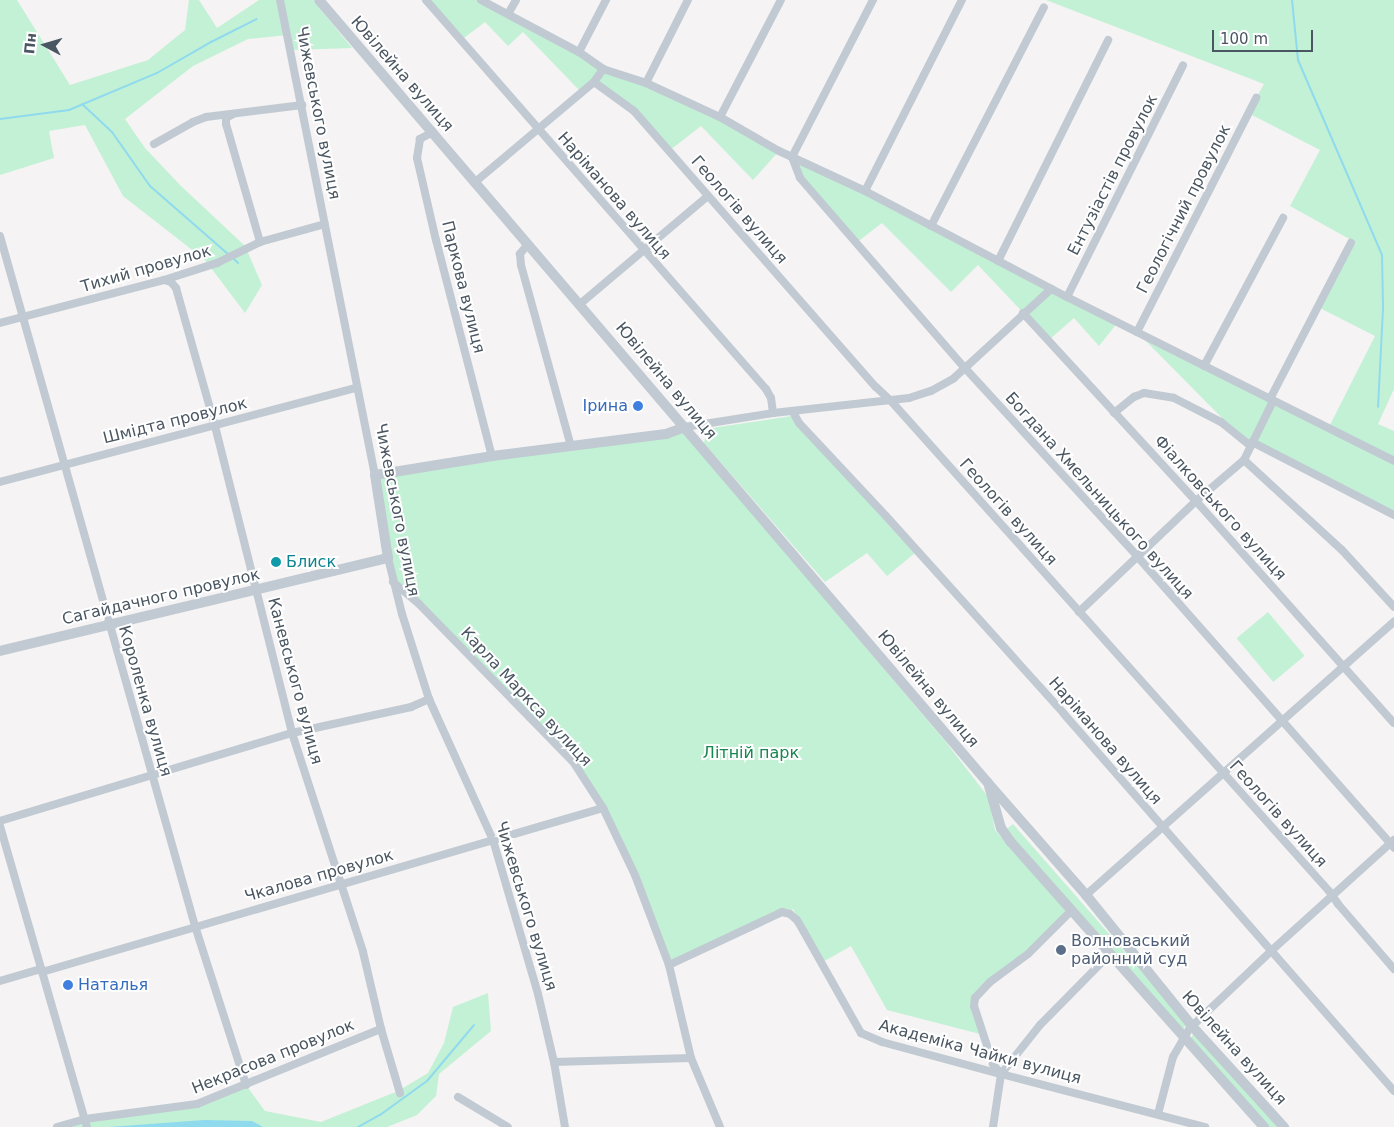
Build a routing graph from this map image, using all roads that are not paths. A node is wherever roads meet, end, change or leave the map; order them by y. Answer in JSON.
{"nodes":[{"id":1,"x":280,"y":0,"type":"edge"},
{"id":2,"x":319,"y":0,"type":"edge"},
{"id":3,"x":426,"y":0,"type":"edge"},
{"id":4,"x":481,"y":0,"type":"edge"},
{"id":5,"x":516,"y":0,"type":"edge"},
{"id":6,"x":606,"y":0,"type":"edge"},
{"id":7,"x":688,"y":0,"type":"edge"},
{"id":8,"x":781,"y":0,"type":"edge"},
{"id":9,"x":873,"y":0,"type":"edge"},
{"id":10,"x":962,"y":0,"type":"edge"},
{"id":11,"x":1044,"y":7,"type":"dead end"},
{"id":12,"x":508,"y":14,"type":"junction"},
{"id":13,"x":1108,"y":40,"type":"dead end"},
{"id":14,"x":579,"y":52,"type":"junction"},
{"id":15,"x":1183,"y":65,"type":"dead end"},
{"id":16,"x":603,"y":69,"type":"junction"},
{"id":17,"x":594,"y":82,"type":"junction"},
{"id":18,"x":646,"y":83,"type":"junction"},
{"id":19,"x":1256,"y":98,"type":"dead end"},
{"id":20,"x":302,"y":105,"type":"junction"},
{"id":21,"x":233,"y":114,"type":"junction"},
{"id":22,"x":720,"y":117,"type":"junction"},
{"id":23,"x":538,"y":129,"type":"junction"},
{"id":24,"x":433,"y":132,"type":"junction"},
{"id":25,"x":154,"y":144,"type":"dead end"},
{"id":26,"x":792,"y":157,"type":"junction"},
{"id":27,"x":474,"y":183,"type":"junction"},
{"id":28,"x":865,"y":191,"type":"junction"},
{"id":29,"x":708,"y":196,"type":"junction"},
{"id":30,"x":1282,"y":218,"type":"dead end"},
{"id":31,"x":325,"y":224,"type":"junction"},
{"id":32,"x":931,"y":226,"type":"junction"},
{"id":33,"x":0,"y":236,"type":"edge"},
{"id":34,"x":260,"y":242,"type":"junction"},
{"id":35,"x":1351,"y":243,"type":"dead end"},
{"id":36,"x":528,"y":244,"type":"junction"},
{"id":37,"x":644,"y":252,"type":"junction"},
{"id":38,"x":998,"y":261,"type":"junction"},
{"id":39,"x":164,"y":280,"type":"junction"},
{"id":40,"x":1050,"y":288,"type":"junction"},
{"id":41,"x":1067,"y":297,"type":"junction"},
{"id":42,"x":580,"y":304,"type":"junction"},
{"id":43,"x":1024,"y":313,"type":"junction"},
{"id":44,"x":23,"y":318,"type":"junction"},
{"id":45,"x":0,"y":323,"type":"edge"},
{"id":46,"x":1137,"y":332,"type":"junction"},
{"id":47,"x":1204,"y":366,"type":"junction"},
{"id":48,"x":964,"y":367,"type":"junction"},
{"id":49,"x":357,"y":388,"type":"junction"},
{"id":50,"x":1271,"y":400,"type":"junction"},
{"id":51,"x":891,"y":401,"type":"junction"},
{"id":52,"x":793,"y":412,"type":"junction"},
{"id":53,"x":773,"y":413,"type":"junction"},
{"id":54,"x":1114,"y":413,"type":"junction"},
{"id":55,"x":215,"y":426,"type":"junction"},
{"id":56,"x":685,"y":427,"type":"junction"},
{"id":57,"x":1251,"y":444,"type":"junction"},
{"id":58,"x":571,"y":446,"type":"junction"},
{"id":59,"x":492,"y":456,"type":"junction"},
{"id":60,"x":1244,"y":460,"type":"junction"},
{"id":61,"x":1394,"y":461,"type":"edge"},
{"id":62,"x":65,"y":463,"type":"junction"},
{"id":63,"x":375,"y":475,"type":"junction"},
{"id":64,"x":0,"y":482,"type":"edge"},
{"id":65,"x":1196,"y":501,"type":"junction"},
{"id":66,"x":1394,"y":515,"type":"edge"},
{"id":67,"x":1137,"y":556,"type":"junction"},
{"id":68,"x":388,"y":558,"type":"junction"},
{"id":69,"x":393,"y":582,"type":"junction"},
{"id":70,"x":257,"y":590,"type":"junction"},
{"id":71,"x":1394,"y":607,"type":"edge"},
{"id":72,"x":1079,"y":612,"type":"junction"},
{"id":73,"x":1394,"y":622,"type":"edge"},
{"id":74,"x":109,"y":625,"type":"junction"},
{"id":75,"x":0,"y":651,"type":"edge"},
{"id":76,"x":1343,"y":666,"type":"junction"},
{"id":77,"x":429,"y":699,"type":"junction"},
{"id":78,"x":1281,"y":721,"type":"junction"},
{"id":79,"x":1394,"y":723,"type":"edge"},
{"id":80,"x":292,"y":733,"type":"junction"},
{"id":81,"x":1222,"y":773,"type":"junction"},
{"id":82,"x":153,"y":774,"type":"junction"},
{"id":83,"x":988,"y":783,"type":"junction"},
{"id":84,"x":603,"y":808,"type":"junction"},
{"id":85,"x":1020,"y":819,"type":"junction"},
{"id":86,"x":0,"y":821,"type":"edge"},
{"id":87,"x":0,"y":826,"type":"edge"},
{"id":88,"x":1001,"y":828,"type":"junction"},
{"id":89,"x":1163,"y":829,"type":"junction"},
{"id":90,"x":493,"y":840,"type":"junction"},
{"id":91,"x":1393,"y":844,"type":"edge"},
{"id":92,"x":340,"y":885,"type":"junction"},
{"id":93,"x":1086,"y":895,"type":"junction"},
{"id":94,"x":1332,"y":895,"type":"junction"},
{"id":95,"x":1072,"y":910,"type":"junction"},
{"id":96,"x":196,"y":926,"type":"junction"},
{"id":97,"x":1271,"y":951,"type":"junction"},
{"id":98,"x":1110,"y":954,"type":"junction"},
{"id":99,"x":669,"y":965,"type":"junction"},
{"id":100,"x":1394,"y":969,"type":"edge"},
{"id":101,"x":42,"y":971,"type":"junction"},
{"id":102,"x":0,"y":981,"type":"edge"},
{"id":103,"x":1192,"y":1026,"type":"junction"},
{"id":104,"x":381,"y":1029,"type":"junction"},
{"id":105,"x":1183,"y":1038,"type":"junction"},
{"id":106,"x":691,"y":1058,"type":"junction"},
{"id":107,"x":554,"y":1062,"type":"junction"},
{"id":108,"x":1001,"y":1074,"type":"junction"},
{"id":109,"x":246,"y":1085,"type":"junction"},
{"id":110,"x":1394,"y":1091,"type":"edge"},
{"id":111,"x":400,"y":1093,"type":"dead end"},
{"id":112,"x":458,"y":1096,"type":"dead end"},
{"id":113,"x":1158,"y":1114,"type":"junction"},
{"id":114,"x":85,"y":1118,"type":"junction"},
{"id":115,"x":1193,"y":1126,"type":"edge"},
{"id":116,"x":57,"y":1127,"type":"edge"},
{"id":117,"x":87,"y":1127,"type":"edge"},
{"id":118,"x":508,"y":1127,"type":"edge"},
{"id":119,"x":565,"y":1127,"type":"edge"},
{"id":120,"x":720,"y":1127,"type":"edge"},
{"id":121,"x":993,"y":1127,"type":"edge"},
{"id":122,"x":1205,"y":1127,"type":"edge"},
{"id":123,"x":1264,"y":1127,"type":"edge"},
{"id":124,"x":1284,"y":1127,"type":"edge"}],
"edges":[{"from":1,"to":20,"type":"street","name":"Чижевського вулиця"},
{"from":2,"to":24,"type":"street","name":"Ювілейна вулиця"},
{"from":3,"to":23,"type":"street","name":"Наріманова вулиця"},
{"from":4,"to":12,"type":"street"},
{"from":5,"to":12,"type":"street"},
{"from":6,"to":14,"type":"street"},
{"from":7,"to":18,"type":"street"},
{"from":8,"to":22,"type":"street"},
{"from":9,"to":26,"type":"street"},
{"from":10,"to":28,"type":"street"},
{"from":11,"to":32,"type":"street"},
{"from":12,"to":14,"type":"street"},
{"from":13,"to":38,"type":"street"},
{"from":14,"to":16,"type":"street"},
{"from":15,"to":41,"type":"street","name":"Ентузіастів провулок"},
{"from":16,"to":17,"type":"street"},
{"from":16,"to":18,"type":"street"},
{"from":17,"to":23,"type":"street"},
{"from":17,"to":29,"type":"street","name":"Геологів вулиця"},
{"from":18,"to":22,"type":"street"},
{"from":19,"to":46,"type":"street","name":"Геологічний провулок"},
{"from":20,"to":21,"type":"street"},
{"from":20,"to":31,"type":"street","name":"Чижевського вулиця"},
{"from":21,"to":25,"type":"street"},
{"from":21,"to":34,"type":"street"},
{"from":22,"to":26,"type":"street"},
{"from":23,"to":27,"type":"street"},
{"from":23,"to":37,"type":"street","name":"Наріманова вулиця"},
{"from":24,"to":27,"type":"street","name":"Ювілейна вулиця"},
{"from":24,"to":59,"type":"street","name":"Паркова вулиця"},
{"from":26,"to":28,"type":"street"},
{"from":26,"to":48,"type":"street","name":"Богдана Хмельницького вулиця"},
{"from":27,"to":36,"type":"street","name":"Ювілейна вулиця"},
{"from":28,"to":32,"type":"street"},
{"from":29,"to":37,"type":"street"},
{"from":29,"to":51,"type":"street","name":"Геологів вулиця"},
{"from":30,"to":47,"type":"street"},
{"from":31,"to":34,"type":"street","name":"Тихий провулок"},
{"from":31,"to":49,"type":"street","name":"Чижевського вулиця"},
{"from":32,"to":38,"type":"street"},
{"from":33,"to":44,"type":"street","name":"Короленка вулиця"},
{"from":34,"to":39,"type":"street","name":"Тихий провулок"},
{"from":35,"to":50,"type":"street"},
{"from":36,"to":42,"type":"street","name":"Ювілейна вулиця"},
{"from":36,"to":58,"type":"street"},
{"from":37,"to":42,"type":"street"},
{"from":37,"to":53,"type":"street","name":"Наріманова вулиця"},
{"from":38,"to":40,"type":"street"},
{"from":39,"to":44,"type":"street","name":"Тихий провулок"},
{"from":39,"to":55,"type":"street","name":"Каневського вулиця"},
{"from":40,"to":41,"type":"street"},
{"from":40,"to":43,"type":"street"},
{"from":41,"to":46,"type":"street"},
{"from":42,"to":56,"type":"street","name":"Ювілейна вулиця"},
{"from":43,"to":48,"type":"street"},
{"from":43,"to":54,"type":"street","name":"Фіалковського вулиця"},
{"from":44,"to":45,"type":"street","name":"Тихий провулок"},
{"from":44,"to":62,"type":"street","name":"Короленка вулиця"},
{"from":46,"to":47,"type":"street"},
{"from":47,"to":50,"type":"street"},
{"from":48,"to":51,"type":"street"},
{"from":48,"to":67,"type":"street","name":"Богдана Хмельницького вулиця"},
{"from":49,"to":55,"type":"street","name":"Шмідта провулок"},
{"from":49,"to":63,"type":"street","name":"Чижевського вулиця"},
{"from":50,"to":57,"type":"street"},
{"from":50,"to":61,"type":"street"},
{"from":51,"to":52,"type":"street"},
{"from":51,"to":72,"type":"street","name":"Геологів вулиця"},
{"from":52,"to":53,"type":"street"},
{"from":52,"to":89,"type":"street","name":"Наріманова вулиця"},
{"from":53,"to":56,"type":"street"},
{"from":54,"to":57,"type":"street"},
{"from":54,"to":65,"type":"street","name":"Фіалковського вулиця"},
{"from":55,"to":62,"type":"street","name":"Шмідта провулок"},
{"from":55,"to":70,"type":"street","name":"Каневського вулиця"},
{"from":56,"to":58,"type":"street"},
{"from":56,"to":83,"type":"street","name":"Ювілейна вулиця"},
{"from":57,"to":60,"type":"street"},
{"from":57,"to":66,"type":"street"},
{"from":58,"to":59,"type":"street"},
{"from":59,"to":63,"type":"street"},
{"from":60,"to":65,"type":"street"},
{"from":60,"to":71,"type":"street"},
{"from":62,"to":64,"type":"street","name":"Шмідта провулок"},
{"from":62,"to":74,"type":"street","name":"Короленка вулиця"},
{"from":63,"to":68,"type":"street","name":"Чижевського вулиця"},
{"from":65,"to":67,"type":"street"},
{"from":65,"to":76,"type":"street","name":"Фіалковського вулиця"},
{"from":67,"to":72,"type":"street"},
{"from":67,"to":78,"type":"street","name":"Богдана Хмельницького вулиця"},
{"from":68,"to":69,"type":"street","name":"Чижевського вулиця"},
{"from":68,"to":70,"type":"street","name":"Сагайдачного провулок"},
{"from":69,"to":77,"type":"street","name":"Чижевського вулиця"},
{"from":69,"to":84,"type":"street","name":"Карла Маркса вулиця"},
{"from":70,"to":74,"type":"street","name":"Сагайдачного провулок"},
{"from":70,"to":80,"type":"street","name":"Каневського вулиця"},
{"from":72,"to":81,"type":"street","name":"Геологів вулиця"},
{"from":73,"to":76,"type":"street"},
{"from":74,"to":75,"type":"street","name":"Сагайдачного провулок"},
{"from":74,"to":82,"type":"street","name":"Короленка вулиця"},
{"from":76,"to":78,"type":"street"},
{"from":76,"to":79,"type":"street","name":"Фіалковського вулиця"},
{"from":77,"to":80,"type":"street"},
{"from":77,"to":90,"type":"street","name":"Чижевського вулиця"},
{"from":78,"to":81,"type":"street"},
{"from":78,"to":91,"type":"street","name":"Богдана Хмельницького вулиця"},
{"from":80,"to":82,"type":"street"},
{"from":80,"to":92,"type":"street","name":"Каневського вулиця"},
{"from":81,"to":89,"type":"street"},
{"from":81,"to":94,"type":"street","name":"Геологів вулиця"},
{"from":82,"to":86,"type":"street"},
{"from":82,"to":96,"type":"street","name":"Короленка вулиця"},
{"from":83,"to":85,"type":"street","name":"Ювілейна вулиця"},
{"from":83,"to":88,"type":"street","name":"Ювілейна вулиця"},
{"from":84,"to":90,"type":"street","name":"Чкалова провулок"},
{"from":84,"to":99,"type":"street","name":"Карла Маркса вулиця"},
{"from":85,"to":88,"type":"street"},
{"from":85,"to":93,"type":"street","name":"Ювілейна вулиця"},
{"from":87,"to":101,"type":"street"},
{"from":88,"to":95,"type":"street","name":"Ювілейна вулиця"},
{"from":89,"to":93,"type":"street"},
{"from":89,"to":97,"type":"street","name":"Наріманова вулиця"},
{"from":90,"to":92,"type":"street","name":"Чкалова провулок"},
{"from":90,"to":107,"type":"street","name":"Чижевського вулиця"},
{"from":91,"to":94,"type":"street"},
{"from":92,"to":96,"type":"street","name":"Чкалова провулок"},
{"from":92,"to":104,"type":"street","name":"Каневського вулиця"},
{"from":93,"to":103,"type":"street","name":"Ювілейна вулиця"},
{"from":94,"to":97,"type":"street"},
{"from":94,"to":100,"type":"street","name":"Геологів вулиця"},
{"from":95,"to":98,"type":"street","name":"Ювілейна вулиця"},
{"from":95,"to":108,"type":"street"},
{"from":96,"to":101,"type":"street","name":"Чкалова провулок"},
{"from":96,"to":109,"type":"street","name":"Короленка вулиця"},
{"from":97,"to":103,"type":"street"},
{"from":97,"to":110,"type":"street","name":"Наріманова вулиця"},
{"from":98,"to":105,"type":"street","name":"Ювілейна вулиця"},
{"from":98,"to":108,"type":"street"},
{"from":99,"to":106,"type":"street","name":"Карла Маркса вулиця"},
{"from":99,"to":108,"type":"street","name":"Академіка Чайки вулиця"},
{"from":101,"to":102,"type":"street","name":"Чкалова провулок"},
{"from":101,"to":114,"type":"street"},
{"from":103,"to":105,"type":"street"},
{"from":103,"to":124,"type":"street","name":"Ювілейна вулиця"},
{"from":104,"to":109,"type":"street","name":"Некрасова провулок"},
{"from":104,"to":111,"type":"street","name":"Каневського вулиця"},
{"from":105,"to":113,"type":"street"},
{"from":105,"to":123,"type":"street","name":"Ювілейна вулиця"},
{"from":106,"to":107,"type":"street"},
{"from":106,"to":120,"type":"street","name":"Карла Маркса вулиця"},
{"from":107,"to":119,"type":"street","name":"Чижевського вулиця"},
{"from":108,"to":113,"type":"street","name":"Академіка Чайки вулиця"},
{"from":108,"to":121,"type":"street"},
{"from":109,"to":114,"type":"street","name":"Некрасова провулок"},
{"from":112,"to":118,"type":"street"},
{"from":113,"to":115,"type":"street","name":"Академіка Чайки вулиця"},
{"from":114,"to":116,"type":"street","name":"Некрасова провулок"},
{"from":114,"to":117,"type":"street"},
{"from":115,"to":122,"type":"street","name":"Академіка Чайки вулиця"}]}
